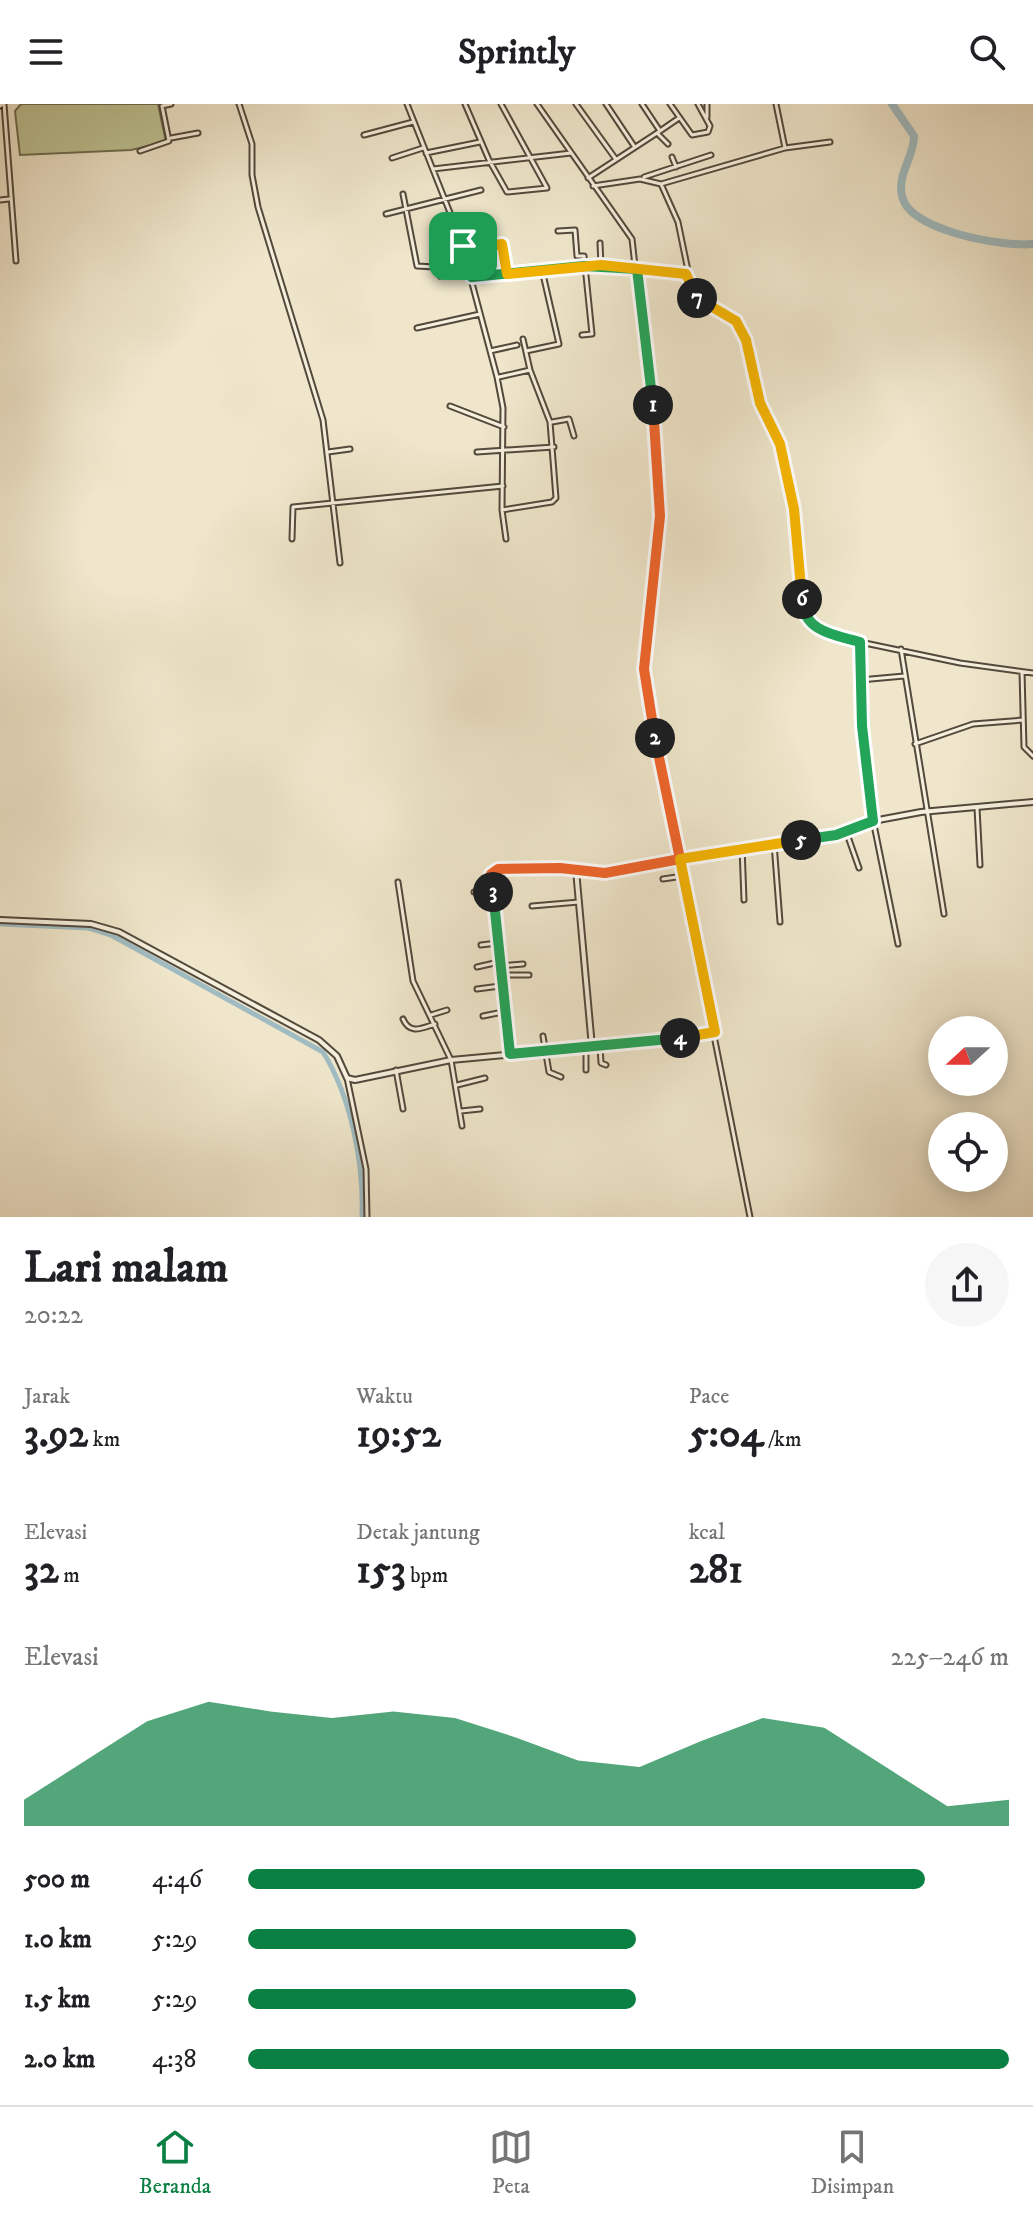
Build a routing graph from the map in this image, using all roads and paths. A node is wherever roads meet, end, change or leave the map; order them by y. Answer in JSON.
{"nodes":[{"id":1,"x":2,"y":104,"type":"edge"},
{"id":2,"x":171,"y":104,"type":"edge"},
{"id":3,"x":239,"y":104,"type":"edge"},
{"id":4,"x":407,"y":104,"type":"edge"},
{"id":5,"x":465,"y":104,"type":"edge"},
{"id":6,"x":501,"y":104,"type":"edge"},
{"id":7,"x":537,"y":104,"type":"edge"},
{"id":8,"x":576,"y":104,"type":"edge"},
{"id":9,"x":606,"y":104,"type":"edge"},
{"id":10,"x":642,"y":104,"type":"edge"},
{"id":11,"x":670,"y":104,"type":"edge"},
{"id":12,"x":698,"y":104,"type":"edge"},
{"id":13,"x":707,"y":104,"type":"edge"},
{"id":14,"x":776,"y":104,"type":"edge"},
{"id":15,"x":707,"y":117,"type":"junction"},
{"id":16,"x":679,"y":118,"type":"junction"},
{"id":17,"x":413,"y":122,"type":"junction"},
{"id":18,"x":658,"y":132,"type":"junction"},
{"id":19,"x":198,"y":133,"type":"dead end"},
{"id":20,"x":364,"y":135,"type":"dead end"},
{"id":21,"x":169,"y":138,"type":"junction"},
{"id":22,"x":480,"y":142,"type":"junction"},
{"id":23,"x":830,"y":142,"type":"dead end"},
{"id":24,"x":668,"y":144,"type":"dead end"},
{"id":25,"x":634,"y":146,"type":"junction"},
{"id":26,"x":785,"y":148,"type":"junction"},
{"id":27,"x":140,"y":151,"type":"dead end"},
{"id":28,"x":424,"y":151,"type":"junction"},
{"id":29,"x":571,"y":153,"type":"junction"},
{"id":30,"x":711,"y":155,"type":"dead end"},
{"id":31,"x":530,"y":157,"type":"junction"},
{"id":32,"x":672,"y":157,"type":"dead end"},
{"id":33,"x":392,"y":158,"type":"dead end"},
{"id":34,"x":615,"y":158,"type":"junction"},
{"id":35,"x":489,"y":160,"type":"junction"},
{"id":36,"x":676,"y":167,"type":"junction"},
{"id":37,"x":433,"y":169,"type":"junction"},
{"id":38,"x":588,"y":178,"type":"junction"},
{"id":39,"x":640,"y":179,"type":"junction"},
{"id":40,"x":661,"y":184,"type":"junction"},
{"id":41,"x":593,"y":186,"type":"junction"},
{"id":42,"x":481,"y":190,"type":"dead end"},
{"id":43,"x":403,"y":194,"type":"dead end"},
{"id":44,"x":445,"y":198,"type":"junction"},
{"id":45,"x":9,"y":199,"type":"junction"},
{"id":46,"x":0,"y":200,"type":"edge"},
{"id":47,"x":407,"y":209,"type":"junction"},
{"id":48,"x":386,"y":214,"type":"dead end"},
{"id":49,"x":558,"y":231,"type":"dead end"},
{"id":50,"x":600,"y":243,"type":"dead end"},
{"id":51,"x":463,"y":246,"type":"junction"},
{"id":52,"x":16,"y":261,"type":"dead end"},
{"id":53,"x":601,"y":265,"type":"junction"},
{"id":54,"x":584,"y":266,"type":"junction"},
{"id":55,"x":637,"y":269,"type":"junction"},
{"id":56,"x":542,"y":270,"type":"junction"},
{"id":57,"x":507,"y":274,"type":"junction"},
{"id":58,"x":686,"y":274,"type":"junction"},
{"id":59,"x":451,"y":275,"type":"dead end"},
{"id":60,"x":472,"y":275,"type":"junction"},
{"id":61,"x":440,"y":276,"type":"dead end"},
{"id":62,"x":480,"y":314,"type":"junction"},
{"id":63,"x":417,"y":328,"type":"dead end"},
{"id":64,"x":582,"y":335,"type":"dead end"},
{"id":65,"x":523,"y":339,"type":"dead end"},
{"id":66,"x":517,"y":345,"type":"dead end"},
{"id":67,"x":490,"y":351,"type":"junction"},
{"id":68,"x":526,"y":351,"type":"junction"},
{"id":69,"x":530,"y":370,"type":"junction"},
{"id":70,"x":497,"y":377,"type":"junction"},
{"id":71,"x":450,"y":406,"type":"dead end"},
{"id":72,"x":550,"y":422,"type":"junction"},
{"id":73,"x":504,"y":427,"type":"junction"},
{"id":74,"x":574,"y":436,"type":"dead end"},
{"id":75,"x":554,"y":447,"type":"junction"},
{"id":76,"x":350,"y":449,"type":"dead end"},
{"id":77,"x":504,"y":450,"type":"junction"},
{"id":78,"x":328,"y":452,"type":"junction"},
{"id":79,"x":477,"y":452,"type":"dead end"},
{"id":80,"x":503,"y":486,"type":"junction"},
{"id":81,"x":332,"y":506,"type":"junction"},
{"id":82,"x":502,"y":510,"type":"junction"},
{"id":83,"x":292,"y":539,"type":"dead end"},
{"id":84,"x":506,"y":539,"type":"dead end"},
{"id":85,"x":340,"y":563,"type":"dead end"},
{"id":86,"x":860,"y":642,"type":"junction"},
{"id":87,"x":901,"y":649,"type":"junction"},
{"id":88,"x":1022,"y":671,"type":"junction"},
{"id":89,"x":1033,"y":673,"type":"edge"},
{"id":90,"x":904,"y":676,"type":"junction"},
{"id":91,"x":860,"y":680,"type":"junction"},
{"id":92,"x":1023,"y":720,"type":"junction"},
{"id":93,"x":915,"y":744,"type":"junction"},
{"id":94,"x":1033,"y":756,"type":"edge"},
{"id":95,"x":1033,"y":802,"type":"edge"},
{"id":96,"x":977,"y":808,"type":"junction"},
{"id":97,"x":928,"y":811,"type":"junction"},
{"id":98,"x":873,"y":821,"type":"junction"},
{"id":99,"x":846,"y":831,"type":"junction"},
{"id":100,"x":774,"y":843,"type":"junction"},
{"id":101,"x":742,"y":847,"type":"junction"},
{"id":102,"x":680,"y":859,"type":"junction"},
{"id":103,"x":980,"y":865,"type":"dead end"},
{"id":104,"x":859,"y":868,"type":"dead end"},
{"id":105,"x":576,"y":870,"type":"junction"},
{"id":106,"x":683,"y":876,"type":"junction"},
{"id":107,"x":663,"y":879,"type":"dead end"},
{"id":108,"x":398,"y":882,"type":"dead end"},
{"id":109,"x":474,"y":892,"type":"dead end"},
{"id":110,"x":493,"y":892,"type":"junction"},
{"id":111,"x":744,"y":900,"type":"dead end"},
{"id":112,"x":579,"y":902,"type":"junction"},
{"id":113,"x":532,"y":906,"type":"dead end"},
{"id":114,"x":944,"y":914,"type":"dead end"},
{"id":115,"x":0,"y":920,"type":"edge"},
{"id":116,"x":780,"y":922,"type":"dead end"},
{"id":117,"x":497,"y":943,"type":"junction"},
{"id":118,"x":898,"y":944,"type":"dead end"},
{"id":119,"x":481,"y":945,"type":"dead end"},
{"id":120,"x":500,"y":964,"type":"junction"},
{"id":121,"x":523,"y":964,"type":"dead end"},
{"id":122,"x":477,"y":967,"type":"dead end"},
{"id":123,"x":500,"y":975,"type":"junction"},
{"id":124,"x":529,"y":975,"type":"dead end"},
{"id":125,"x":500,"y":986,"type":"junction"},
{"id":126,"x":477,"y":989,"type":"dead end"},
{"id":127,"x":447,"y":1010,"type":"dead end"},
{"id":128,"x":503,"y":1012,"type":"junction"},
{"id":129,"x":431,"y":1015,"type":"junction"},
{"id":130,"x":483,"y":1016,"type":"dead end"},
{"id":131,"x":403,"y":1019,"type":"dead end"},
{"id":132,"x":435,"y":1024,"type":"junction"},
{"id":133,"x":715,"y":1032,"type":"junction"},
{"id":134,"x":543,"y":1036,"type":"dead end"},
{"id":135,"x":600,"y":1046,"type":"junction"},
{"id":136,"x":592,"y":1047,"type":"junction"},
{"id":137,"x":586,"y":1048,"type":"junction"},
{"id":138,"x":547,"y":1051,"type":"junction"},
{"id":139,"x":510,"y":1054,"type":"junction"},
{"id":140,"x":451,"y":1060,"type":"junction"},
{"id":141,"x":606,"y":1065,"type":"dead end"},
{"id":142,"x":396,"y":1070,"type":"junction"},
{"id":143,"x":586,"y":1070,"type":"dead end"},
{"id":144,"x":561,"y":1077,"type":"dead end"},
{"id":145,"x":347,"y":1078,"type":"junction"},
{"id":146,"x":485,"y":1078,"type":"dead end"},
{"id":147,"x":457,"y":1085,"type":"junction"},
{"id":148,"x":403,"y":1109,"type":"dead end"},
{"id":149,"x":480,"y":1109,"type":"dead end"},
{"id":150,"x":461,"y":1111,"type":"junction"},
{"id":151,"x":462,"y":1126,"type":"dead end"},
{"id":152,"x":367,"y":1217,"type":"edge"},
{"id":153,"x":750,"y":1217,"type":"edge"}],
"edges":[{"from":1,"to":45,"type":"street"},
{"from":2,"to":21,"type":"street"},
{"from":3,"to":78,"type":"street"},
{"from":4,"to":17,"type":"street"},
{"from":5,"to":22,"type":"street"},
{"from":6,"to":31,"type":"street"},
{"from":7,"to":29,"type":"street"},
{"from":8,"to":34,"type":"street"},
{"from":9,"to":25,"type":"street"},
{"from":10,"to":18,"type":"street"},
{"from":11,"to":16,"type":"street"},
{"from":12,"to":15,"type":"street"},
{"from":13,"to":15,"type":"street"},
{"from":14,"to":26,"type":"street"},
{"from":15,"to":16,"type":"street"},
{"from":16,"to":18,"type":"street"},
{"from":17,"to":20,"type":"street"},
{"from":17,"to":28,"type":"street"},
{"from":18,"to":24,"type":"street"},
{"from":18,"to":25,"type":"street"},
{"from":19,"to":21,"type":"street"},
{"from":21,"to":27,"type":"street"},
{"from":22,"to":28,"type":"street"},
{"from":22,"to":35,"type":"street"},
{"from":23,"to":26,"type":"street"},
{"from":25,"to":34,"type":"street"},
{"from":26,"to":40,"type":"street"},
{"from":28,"to":33,"type":"street"},
{"from":28,"to":37,"type":"street"},
{"from":29,"to":31,"type":"street"},
{"from":29,"to":38,"type":"street"},
{"from":30,"to":36,"type":"street"},
{"from":31,"to":35,"type":"street"},
{"from":31,"to":35,"type":"street"},
{"from":32,"to":36,"type":"street"},
{"from":34,"to":38,"type":"street"},
{"from":35,"to":37,"type":"street"},
{"from":36,"to":39,"type":"street"},
{"from":37,"to":44,"type":"street"},
{"from":38,"to":41,"type":"street"},
{"from":39,"to":40,"type":"street"},
{"from":39,"to":41,"type":"street"},
{"from":40,"to":58,"type":"street"},
{"from":41,"to":55,"type":"street"},
{"from":42,"to":44,"type":"street"},
{"from":43,"to":47,"type":"street"},
{"from":44,"to":47,"type":"street"},
{"from":44,"to":51,"type":"street"},
{"from":45,"to":46,"type":"street"},
{"from":45,"to":52,"type":"street"},
{"from":47,"to":48,"type":"street"},
{"from":47,"to":61,"type":"street"},
{"from":49,"to":54,"type":"street"},
{"from":50,"to":53,"type":"street"},
{"from":51,"to":57,"type":"street"},
{"from":51,"to":60,"type":"street"},
{"from":53,"to":54,"type":"street"},
{"from":53,"to":55,"type":"street"},
{"from":54,"to":56,"type":"street"},
{"from":54,"to":64,"type":"street"},
{"from":55,"to":58,"type":"street"},
{"from":55,"to":102,"type":"street"},
{"from":56,"to":57,"type":"street"},
{"from":56,"to":68,"type":"street"},
{"from":57,"to":60,"type":"street"},
{"from":58,"to":86,"type":"street"},
{"from":59,"to":60,"type":"street"},
{"from":60,"to":62,"type":"street"},
{"from":62,"to":63,"type":"street"},
{"from":62,"to":67,"type":"street"},
{"from":65,"to":68,"type":"street"},
{"from":66,"to":67,"type":"street"},
{"from":67,"to":70,"type":"street"},
{"from":68,"to":69,"type":"street"},
{"from":69,"to":70,"type":"street"},
{"from":69,"to":72,"type":"street"},
{"from":70,"to":73,"type":"street"},
{"from":71,"to":73,"type":"street"},
{"from":72,"to":74,"type":"street"},
{"from":72,"to":75,"type":"street"},
{"from":73,"to":77,"type":"street"},
{"from":75,"to":77,"type":"street"},
{"from":75,"to":82,"type":"street"},
{"from":76,"to":78,"type":"street"},
{"from":77,"to":79,"type":"street"},
{"from":77,"to":80,"type":"street"},
{"from":78,"to":81,"type":"street"},
{"from":80,"to":81,"type":"street"},
{"from":80,"to":82,"type":"street"},
{"from":81,"to":83,"type":"street"},
{"from":81,"to":85,"type":"street"},
{"from":82,"to":84,"type":"street"},
{"from":86,"to":87,"type":"street"},
{"from":86,"to":91,"type":"street"},
{"from":87,"to":88,"type":"street"},
{"from":87,"to":90,"type":"street"},
{"from":88,"to":89,"type":"street"},
{"from":88,"to":92,"type":"street"},
{"from":90,"to":91,"type":"street"},
{"from":90,"to":93,"type":"street"},
{"from":91,"to":98,"type":"street"},
{"from":92,"to":93,"type":"street"},
{"from":92,"to":94,"type":"street"},
{"from":93,"to":97,"type":"street"},
{"from":95,"to":96,"type":"street"},
{"from":96,"to":97,"type":"street"},
{"from":96,"to":103,"type":"street"},
{"from":97,"to":98,"type":"street"},
{"from":97,"to":114,"type":"street"},
{"from":98,"to":99,"type":"street"},
{"from":98,"to":118,"type":"street"},
{"from":99,"to":100,"type":"street"},
{"from":99,"to":104,"type":"street"},
{"from":100,"to":101,"type":"street"},
{"from":100,"to":116,"type":"street"},
{"from":101,"to":102,"type":"street"},
{"from":101,"to":111,"type":"street"},
{"from":102,"to":105,"type":"street"},
{"from":102,"to":106,"type":"street"},
{"from":105,"to":110,"type":"street"},
{"from":105,"to":112,"type":"street"},
{"from":106,"to":107,"type":"street"},
{"from":106,"to":133,"type":"street"},
{"from":108,"to":129,"type":"street"},
{"from":109,"to":110,"type":"street"},
{"from":110,"to":117,"type":"street"},
{"from":112,"to":113,"type":"street"},
{"from":112,"to":136,"type":"street"},
{"from":115,"to":145,"type":"street"},
{"from":117,"to":119,"type":"street"},
{"from":117,"to":120,"type":"street"},
{"from":120,"to":121,"type":"street"},
{"from":120,"to":122,"type":"street"},
{"from":120,"to":123,"type":"street"},
{"from":123,"to":124,"type":"street"},
{"from":123,"to":125,"type":"street"},
{"from":125,"to":126,"type":"street"},
{"from":125,"to":128,"type":"street"},
{"from":127,"to":129,"type":"street"},
{"from":128,"to":130,"type":"street"},
{"from":128,"to":139,"type":"street"},
{"from":129,"to":132,"type":"street"},
{"from":131,"to":132,"type":"street"},
{"from":132,"to":140,"type":"street"},
{"from":133,"to":135,"type":"street"},
{"from":133,"to":153,"type":"street"},
{"from":134,"to":138,"type":"street"},
{"from":135,"to":136,"type":"street"},
{"from":135,"to":141,"type":"street"},
{"from":136,"to":137,"type":"street"},
{"from":137,"to":138,"type":"street"},
{"from":137,"to":143,"type":"street"},
{"from":138,"to":139,"type":"street"},
{"from":138,"to":144,"type":"street"},
{"from":139,"to":140,"type":"street"},
{"from":140,"to":142,"type":"street"},
{"from":140,"to":147,"type":"street"},
{"from":142,"to":145,"type":"street"},
{"from":142,"to":148,"type":"street"},
{"from":145,"to":152,"type":"street"},
{"from":146,"to":147,"type":"street"},
{"from":147,"to":150,"type":"street"},
{"from":149,"to":150,"type":"street"},
{"from":150,"to":151,"type":"street"}]}
